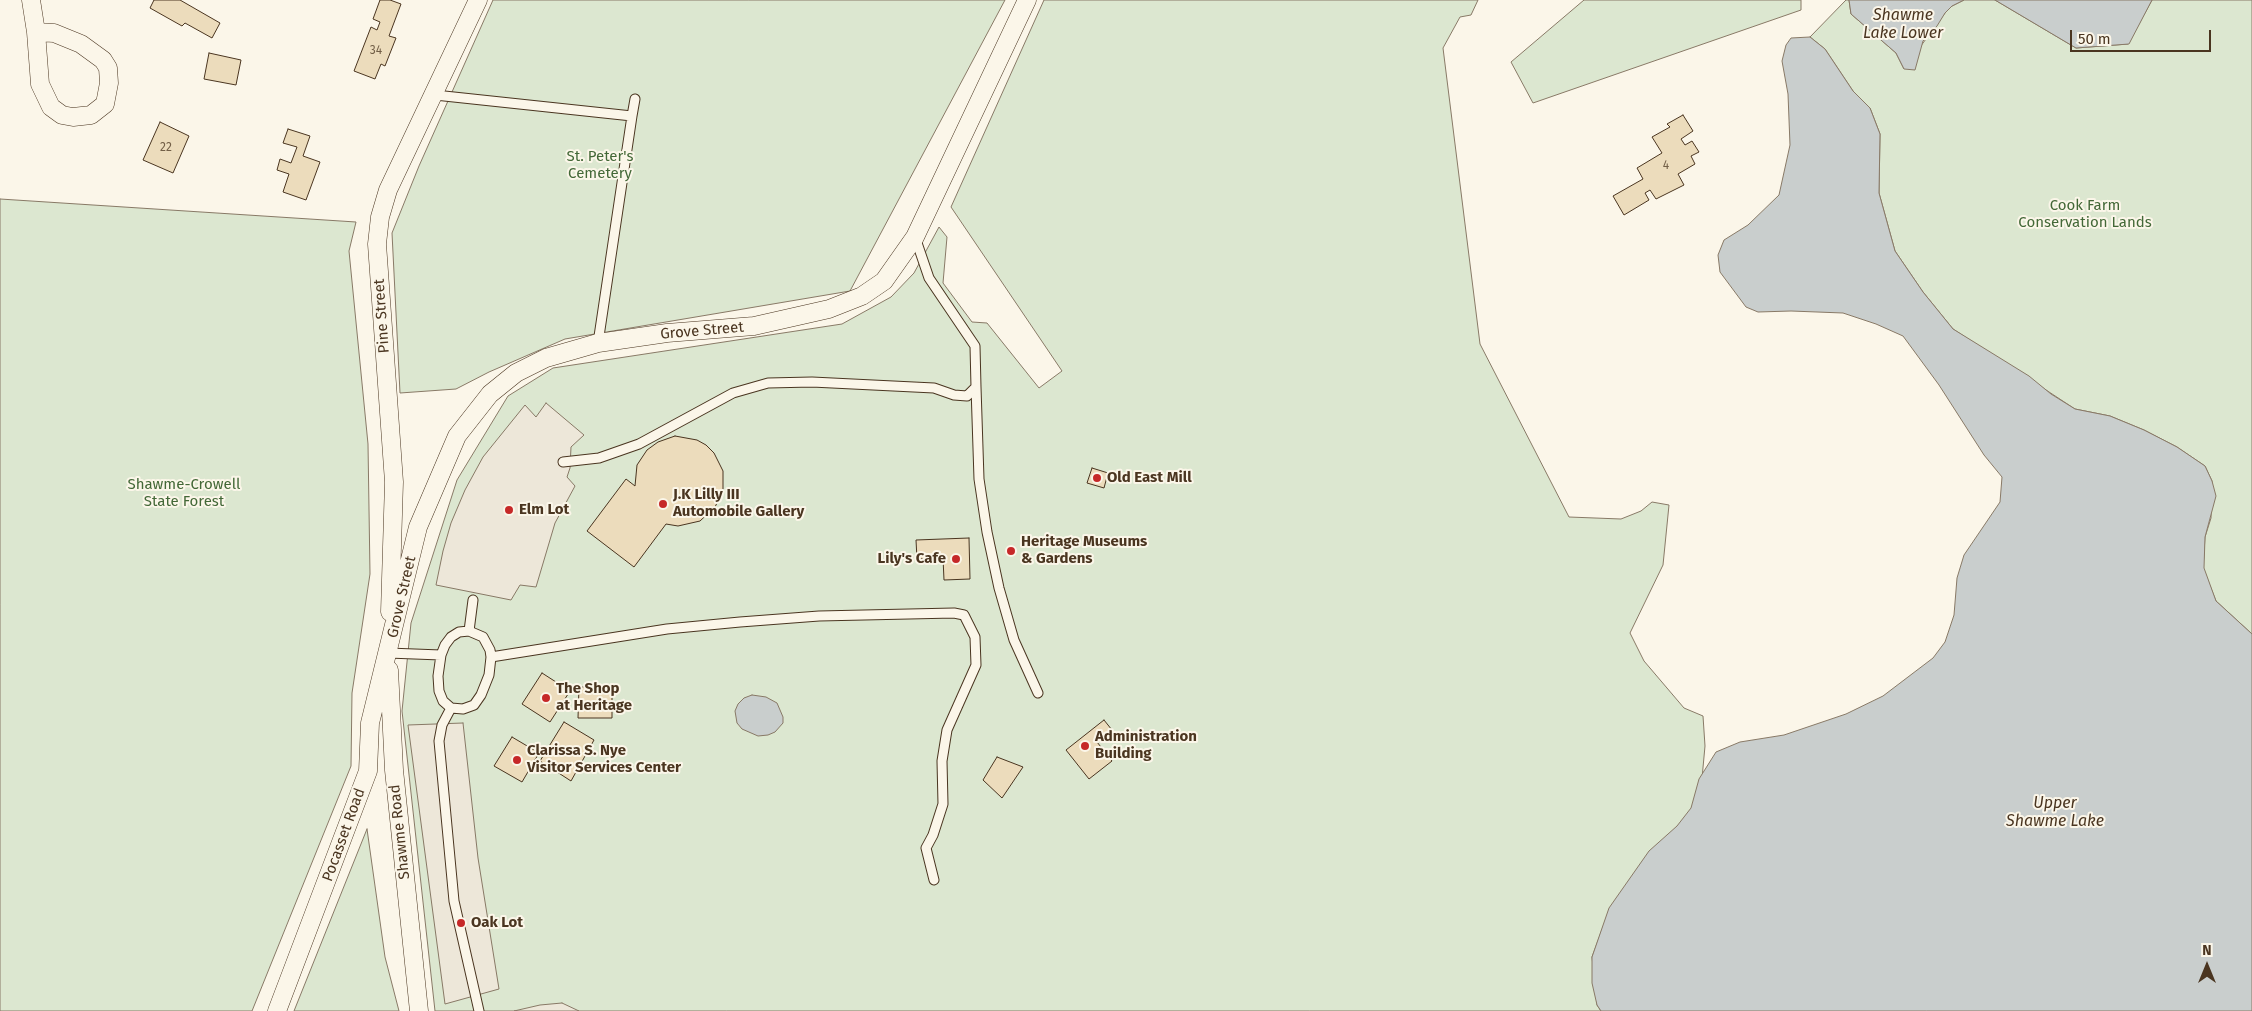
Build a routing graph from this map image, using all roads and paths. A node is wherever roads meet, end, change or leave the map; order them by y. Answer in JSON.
{"nodes":[{"id":1,"x":31,"y":0,"type":"edge"},
{"id":2,"x":478,"y":0,"type":"edge"},
{"id":3,"x":1027,"y":0,"type":"edge"},
{"id":4,"x":36,"y":32,"type":"junction"},
{"id":5,"x":435,"y":95,"type":"junction"},
{"id":6,"x":636,"y":99,"type":"dead end"},
{"id":7,"x":632,"y":116,"type":"junction"},
{"id":8,"x":915,"y":237,"type":"junction"},
{"id":9,"x":598,"y":343,"type":"junction"},
{"id":10,"x":976,"y":387,"type":"junction"},
{"id":11,"x":563,"y":462,"type":"dead end"},
{"id":12,"x":473,"y":600,"type":"dead end"},
{"id":13,"x":469,"y":631,"type":"junction"},
{"id":14,"x":388,"y":653,"type":"junction"},
{"id":15,"x":441,"y":655,"type":"junction"},
{"id":16,"x":491,"y":657,"type":"junction"},
{"id":17,"x":1038,"y":693,"type":"dead end"},
{"id":18,"x":452,"y":708,"type":"junction"},
{"id":19,"x":934,"y":880,"type":"dead end"},
{"id":20,"x":277,"y":1011,"type":"edge"},
{"id":21,"x":419,"y":1011,"type":"edge"},
{"id":22,"x":479,"y":1011,"type":"edge"}],
"edges":[{"from":1,"to":4,"type":"street"},
{"from":2,"to":5,"type":"street","name":"Pine Street"},
{"from":3,"to":8,"type":"street","name":"Grove Street"},
{"from":4,"to":4,"type":"street"},
{"from":5,"to":7,"type":"lane"},
{"from":5,"to":14,"type":"street","name":"Pine Street"},
{"from":6,"to":7,"type":"lane"},
{"from":7,"to":9,"type":"lane"},
{"from":8,"to":9,"type":"street","name":"Grove Street"},
{"from":8,"to":10,"type":"lane"},
{"from":9,"to":14,"type":"street","name":"Grove Street"},
{"from":10,"to":11,"type":"lane"},
{"from":10,"to":17,"type":"lane"},
{"from":12,"to":13,"type":"lane"},
{"from":13,"to":15,"type":"lane"},
{"from":13,"to":16,"type":"lane"},
{"from":14,"to":15,"type":"lane"},
{"from":14,"to":20,"type":"street","name":"Pocasset Road"},
{"from":14,"to":21,"type":"street","name":"Shawme Road"},
{"from":15,"to":18,"type":"lane"},
{"from":16,"to":18,"type":"lane"},
{"from":16,"to":19,"type":"lane"},
{"from":18,"to":22,"type":"lane"}]}
